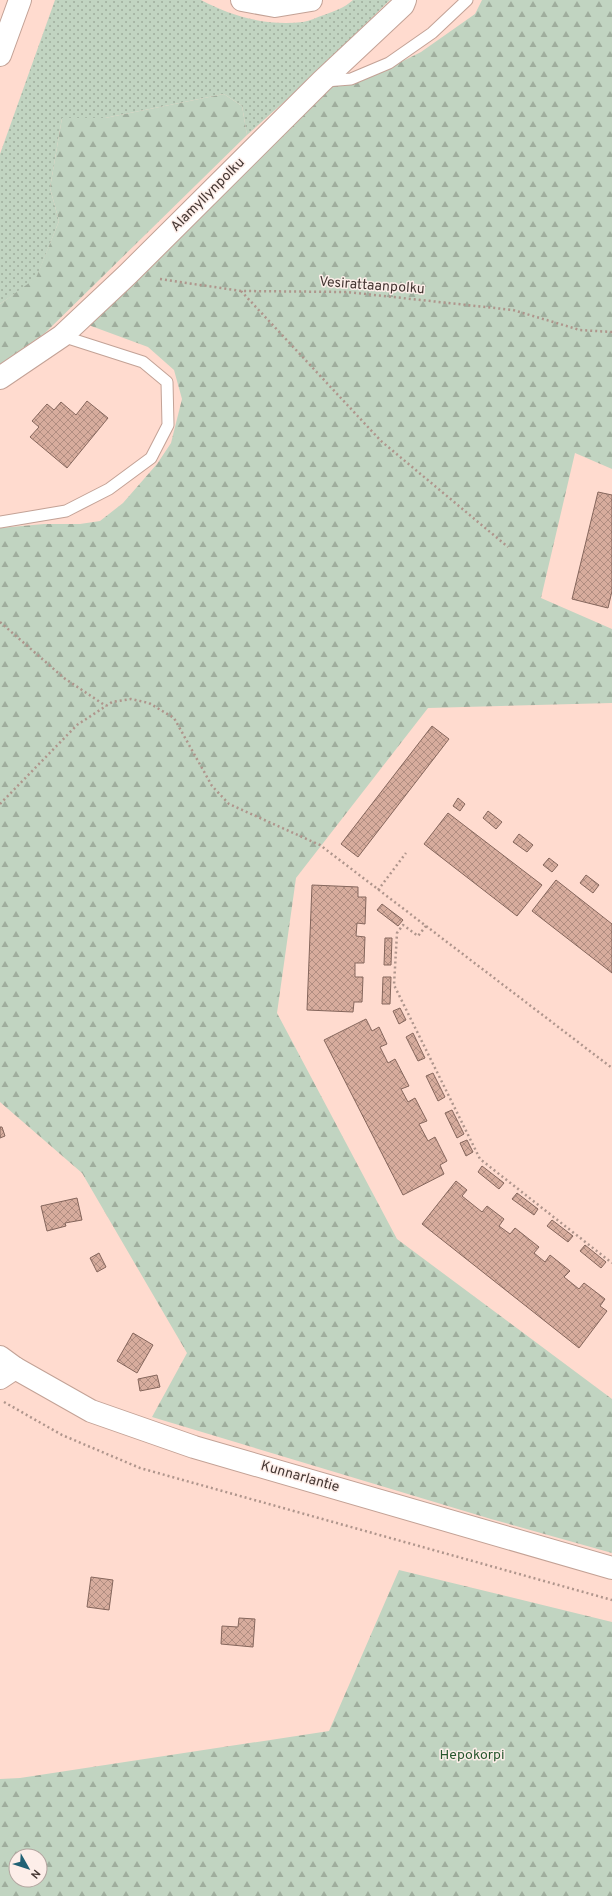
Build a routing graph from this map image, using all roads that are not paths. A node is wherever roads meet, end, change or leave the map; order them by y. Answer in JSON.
{"nodes":[{"id":1,"x":20,"y":0,"type":"edge"},
{"id":2,"x":242,"y":0,"type":"edge"},
{"id":3,"x":311,"y":0,"type":"edge"},
{"id":4,"x":405,"y":0,"type":"edge"},
{"id":5,"x":467,"y":0,"type":"edge"},
{"id":6,"x":0,"y":55,"type":"edge"},
{"id":7,"x":322,"y":81,"type":"junction"},
{"id":8,"x":62,"y":336,"type":"junction"},
{"id":9,"x":0,"y":378,"type":"edge"},
{"id":10,"x":0,"y":522,"type":"edge"},
{"id":11,"x":5,"y":1368,"type":"edge"},
{"id":12,"x":612,"y":1568,"type":"edge"}],
"edges":[{"from":1,"to":6,"type":"main road"},
{"from":2,"to":3,"type":"main road"},
{"from":4,"to":7,"type":"main road","name":"Alamyllynpolku"},
{"from":5,"to":7,"type":"lane"},
{"from":7,"to":8,"type":"main road","name":"Alamyllynpolku"},
{"from":8,"to":9,"type":"main road","name":"Alamyllynpolku"},
{"from":8,"to":10,"type":"lane"},
{"from":11,"to":12,"type":"main road","name":"Kunnarlantie"}]}
